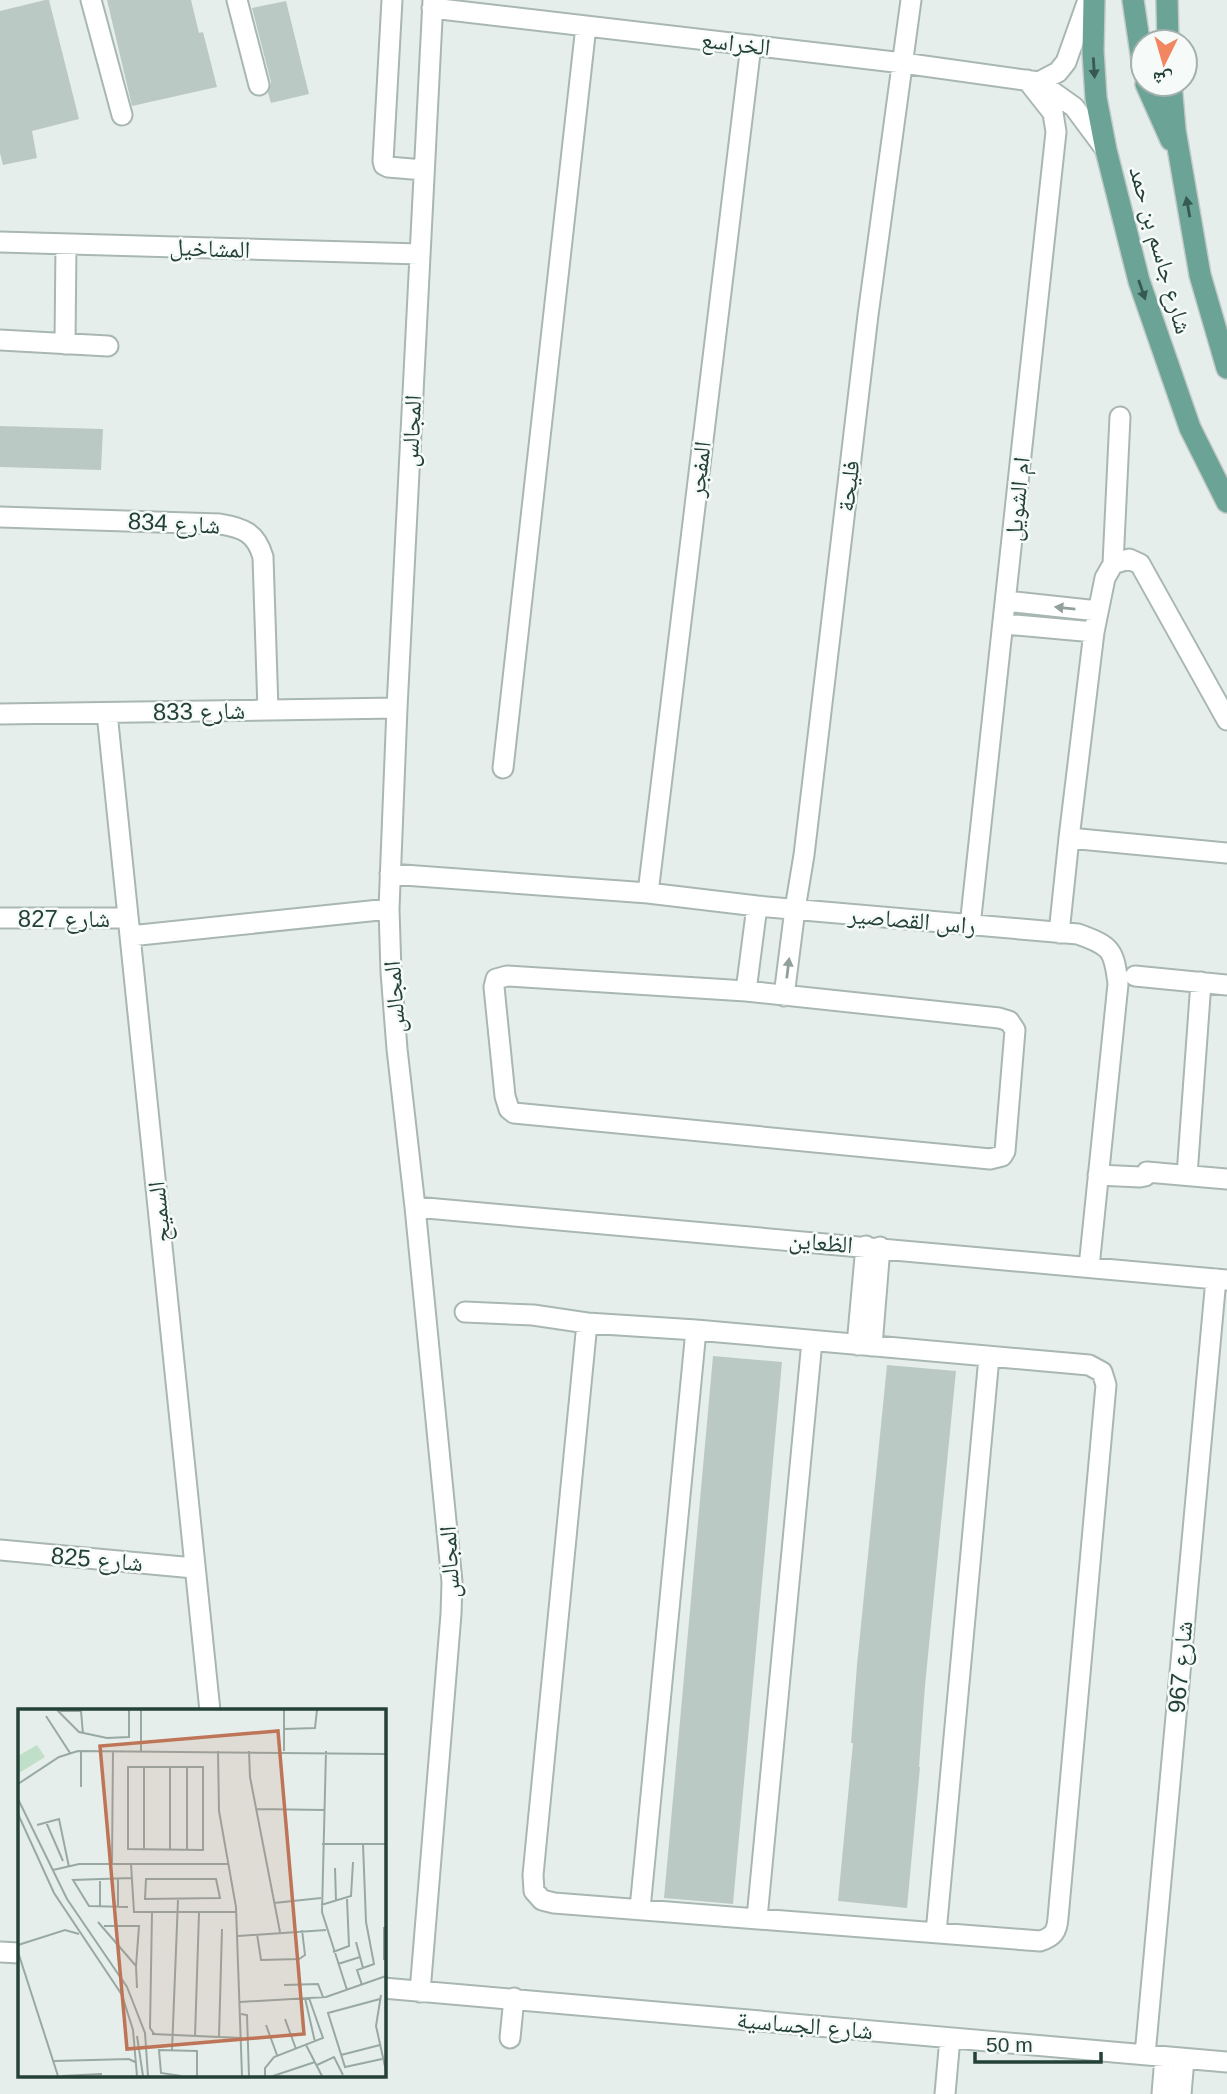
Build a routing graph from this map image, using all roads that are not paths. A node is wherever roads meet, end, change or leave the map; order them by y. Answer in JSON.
{"nodes":[{"id":1,"x":91,"y":0,"type":"edge"},
{"id":2,"x":237,"y":0,"type":"edge"},
{"id":3,"x":392,"y":0,"type":"edge"},
{"id":4,"x":911,"y":0,"type":"edge"},
{"id":5,"x":1088,"y":0,"type":"edge"},
{"id":6,"x":1094,"y":0,"type":"edge"},
{"id":7,"x":1133,"y":0,"type":"edge"},
{"id":8,"x":1167,"y":0,"type":"edge"},
{"id":9,"x":433,"y":4,"type":"edge"},
{"id":10,"x":586,"y":26,"type":"junction"},
{"id":11,"x":1137,"y":28,"type":"edge"},
{"id":12,"x":1168,"y":28,"type":"edge"},
{"id":13,"x":751,"y":45,"type":"junction"},
{"id":14,"x":903,"y":63,"type":"junction"},
{"id":15,"x":1033,"y":81,"type":"junction"},
{"id":16,"x":259,"y":85,"type":"dead end"},
{"id":17,"x":1152,"y":98,"type":"edge"},
{"id":18,"x":1173,"y":98,"type":"edge"},
{"id":19,"x":122,"y":115,"type":"dead end"},
{"id":20,"x":1105,"y":150,"type":"junction"},
{"id":21,"x":1180,"y":161,"type":"junction"},
{"id":22,"x":424,"y":170,"type":"junction"},
{"id":23,"x":0,"y":242,"type":"edge"},
{"id":24,"x":66,"y":244,"type":"junction"},
{"id":25,"x":420,"y":254,"type":"junction"},
{"id":26,"x":0,"y":340,"type":"edge"},
{"id":27,"x":65,"y":344,"type":"junction"},
{"id":28,"x":108,"y":346,"type":"dead end"},
{"id":29,"x":1227,"y":368,"type":"edge"},
{"id":30,"x":1120,"y":416,"type":"dead end"},
{"id":31,"x":1227,"y":502,"type":"edge"},
{"id":32,"x":0,"y":517,"type":"edge"},
{"id":33,"x":1113,"y":564,"type":"junction"},
{"id":34,"x":1006,"y":601,"type":"junction"},
{"id":35,"x":1098,"y":611,"type":"junction"},
{"id":36,"x":1004,"y":624,"type":"junction"},
{"id":37,"x":1094,"y":632,"type":"junction"},
{"id":38,"x":397,"y":708,"type":"junction"},
{"id":39,"x":268,"y":710,"type":"junction"},
{"id":40,"x":107,"y":713,"type":"junction"},
{"id":41,"x":0,"y":714,"type":"edge"},
{"id":42,"x":1227,"y":720,"type":"edge"},
{"id":43,"x":503,"y":768,"type":"dead end"},
{"id":44,"x":1069,"y":838,"type":"junction"},
{"id":45,"x":1227,"y":853,"type":"edge"},
{"id":46,"x":390,"y":874,"type":"junction"},
{"id":47,"x":648,"y":893,"type":"junction"},
{"id":48,"x":757,"y":906,"type":"junction"},
{"id":49,"x":389,"y":909,"type":"junction"},
{"id":50,"x":795,"y":909,"type":"junction"},
{"id":51,"x":0,"y":918,"type":"edge"},
{"id":52,"x":970,"y":926,"type":"junction"},
{"id":53,"x":129,"y":927,"type":"junction"},
{"id":54,"x":1059,"y":933,"type":"junction"},
{"id":55,"x":1135,"y":976,"type":"dead end"},
{"id":56,"x":1202,"y":982,"type":"junction"},
{"id":57,"x":1227,"y":985,"type":"edge"},
{"id":58,"x":746,"y":991,"type":"junction"},
{"id":59,"x":785,"y":996,"type":"junction"},
{"id":60,"x":1098,"y":1168,"type":"junction"},
{"id":61,"x":1187,"y":1175,"type":"junction"},
{"id":62,"x":1227,"y":1179,"type":"edge"},
{"id":63,"x":415,"y":1207,"type":"junction"},
{"id":64,"x":873,"y":1247,"type":"junction"},
{"id":65,"x":1089,"y":1267,"type":"junction"},
{"id":66,"x":1222,"y":1279,"type":"edge"},
{"id":67,"x":466,"y":1312,"type":"dead end"},
{"id":68,"x":587,"y":1323,"type":"junction"},
{"id":69,"x":696,"y":1330,"type":"junction"},
{"id":70,"x":812,"y":1341,"type":"junction"},
{"id":71,"x":865,"y":1346,"type":"junction"},
{"id":72,"x":989,"y":1357,"type":"junction"},
{"id":73,"x":0,"y":1550,"type":"edge"},
{"id":74,"x":194,"y":1568,"type":"junction"},
{"id":75,"x":210,"y":1709,"type":"edge"},
{"id":76,"x":640,"y":1909,"type":"junction"},
{"id":77,"x":757,"y":1918,"type":"junction"},
{"id":78,"x":936,"y":1933,"type":"junction"},
{"id":79,"x":0,"y":1952,"type":"edge"},
{"id":80,"x":18,"y":1953,"type":"edge"},
{"id":81,"x":385,"y":1988,"type":"edge"},
{"id":82,"x":419,"y":1992,"type":"junction"},
{"id":83,"x":514,"y":1998,"type":"junction"},
{"id":84,"x":510,"y":2038,"type":"dead end"},
{"id":85,"x":950,"y":2038,"type":"junction"},
{"id":86,"x":1145,"y":2055,"type":"junction"},
{"id":87,"x":1175,"y":2058,"type":"junction"},
{"id":88,"x":1227,"y":2062,"type":"edge"},
{"id":89,"x":945,"y":2094,"type":"edge"},
{"id":90,"x":1162,"y":2094,"type":"edge"},
{"id":91,"x":1181,"y":2094,"type":"edge"}],
"edges":[{"from":1,"to":19,"type":"street"},
{"from":2,"to":16,"type":"street"},
{"from":3,"to":22,"type":"street"},
{"from":4,"to":14,"type":"street","name":"فليحة"},
{"from":5,"to":15,"type":"street"},
{"from":6,"to":20,"type":"main road","name":"شارع جاسم بن حمد","one_way":true},
{"from":7,"to":11,"type":"main road"},
{"from":8,"to":12,"type":"main road"},
{"from":9,"to":10,"type":"street","name":"الخراسع"},
{"from":9,"to":22,"type":"street","name":"المجالس"},
{"from":10,"to":13,"type":"street","name":"الخراسع"},
{"from":10,"to":43,"type":"street"},
{"from":13,"to":14,"type":"street","name":"الخراسع"},
{"from":13,"to":47,"type":"street","name":"المفجر"},
{"from":14,"to":15,"type":"street","name":"الخراسع"},
{"from":14,"to":50,"type":"street","name":"فليحة"},
{"from":15,"to":20,"type":"street","name":"الخراسع"},
{"from":15,"to":34,"type":"street","name":"ام الشويل"},
{"from":17,"to":21,"type":"main road"},
{"from":18,"to":21,"type":"main road","name":"شارع جاسم بن حمد"},
{"from":20,"to":31,"type":"main road","name":"شارع جاسم بن حمد","one_way":true},
{"from":29,"to":21,"type":"main road","name":"شارع جاسم بن حمد","one_way":true},
{"from":22,"to":25,"type":"street","name":"المجالس"},
{"from":23,"to":24,"type":"street","name":"المشاخيل"},
{"from":24,"to":25,"type":"street","name":"المشاخيل"},
{"from":24,"to":27,"type":"street"},
{"from":25,"to":38,"type":"street","name":"المجالس"},
{"from":26,"to":27,"type":"street"},
{"from":27,"to":28,"type":"street"},
{"from":30,"to":33,"type":"street"},
{"from":32,"to":39,"type":"street","name":"شارع 834"},
{"from":33,"to":35,"type":"street"},
{"from":33,"to":42,"type":"street"},
{"from":35,"to":34,"type":"street","one_way":true},
{"from":34,"to":36,"type":"street","name":"ام الشويل"},
{"from":35,"to":37,"type":"street"},
{"from":36,"to":37,"type":"street"},
{"from":36,"to":52,"type":"street","name":"ام الشويل"},
{"from":37,"to":44,"type":"street"},
{"from":38,"to":39,"type":"street","name":"شارع 833"},
{"from":38,"to":46,"type":"street","name":"المجالس"},
{"from":39,"to":40,"type":"street","name":"شارع 833"},
{"from":40,"to":41,"type":"street","name":"شارع 833"},
{"from":40,"to":53,"type":"street","name":"السميح"},
{"from":44,"to":45,"type":"street"},
{"from":44,"to":54,"type":"street"},
{"from":46,"to":47,"type":"street","name":"راس القصاصير"},
{"from":46,"to":49,"type":"street","name":"المجالس"},
{"from":47,"to":48,"type":"street","name":"راس القصاصير"},
{"from":48,"to":50,"type":"street","name":"راس القصاصير"},
{"from":48,"to":58,"type":"street"},
{"from":49,"to":53,"type":"street","name":"شارع 827"},
{"from":49,"to":63,"type":"street","name":"المجالس"},
{"from":50,"to":52,"type":"street","name":"راس القصاصير"},
{"from":59,"to":50,"type":"street","name":"فليحة","one_way":true},
{"from":51,"to":53,"type":"street","name":"شارع 827"},
{"from":52,"to":54,"type":"street","name":"راس القصاصير"},
{"from":53,"to":74,"type":"street","name":"السميح"},
{"from":54,"to":60,"type":"street","name":"راس القصاصير"},
{"from":55,"to":56,"type":"street"},
{"from":56,"to":57,"type":"street"},
{"from":56,"to":61,"type":"street"},
{"from":58,"to":59,"type":"street"},
{"from":58,"to":59,"type":"street"},
{"from":60,"to":61,"type":"street"},
{"from":60,"to":65,"type":"street","name":"راس القصاصير"},
{"from":61,"to":62,"type":"street"},
{"from":63,"to":64,"type":"street","name":"الظعاين"},
{"from":63,"to":82,"type":"street","name":"المجالس"},
{"from":64,"to":65,"type":"street","name":"الظعاين"},
{"from":64,"to":71,"type":"street"},
{"from":65,"to":66,"type":"street","name":"الظعاين"},
{"from":66,"to":86,"type":"street","name":"شارع 967"},
{"from":67,"to":68,"type":"street"},
{"from":68,"to":69,"type":"street"},
{"from":68,"to":76,"type":"street"},
{"from":69,"to":70,"type":"street"},
{"from":69,"to":76,"type":"street"},
{"from":70,"to":71,"type":"street"},
{"from":70,"to":77,"type":"street"},
{"from":71,"to":72,"type":"street"},
{"from":72,"to":78,"type":"street"},
{"from":72,"to":78,"type":"street"},
{"from":73,"to":74,"type":"street","name":"شارع 825"},
{"from":74,"to":75,"type":"street","name":"السميح"},
{"from":76,"to":77,"type":"street"},
{"from":77,"to":78,"type":"street"},
{"from":79,"to":80,"type":"street"},
{"from":81,"to":82,"type":"street","name":"شارع الجساسية"},
{"from":82,"to":83,"type":"street","name":"شارع الجساسية"},
{"from":83,"to":84,"type":"street"},
{"from":83,"to":85,"type":"street","name":"شارع الجساسية"},
{"from":85,"to":86,"type":"street","name":"شارع الجساسية"},
{"from":85,"to":89,"type":"street"},
{"from":86,"to":87,"type":"street","name":"شارع الجساسية"},
{"from":87,"to":88,"type":"street","name":"شارع الجساسية"},
{"from":87,"to":90,"type":"street"},
{"from":87,"to":91,"type":"street"}]}
